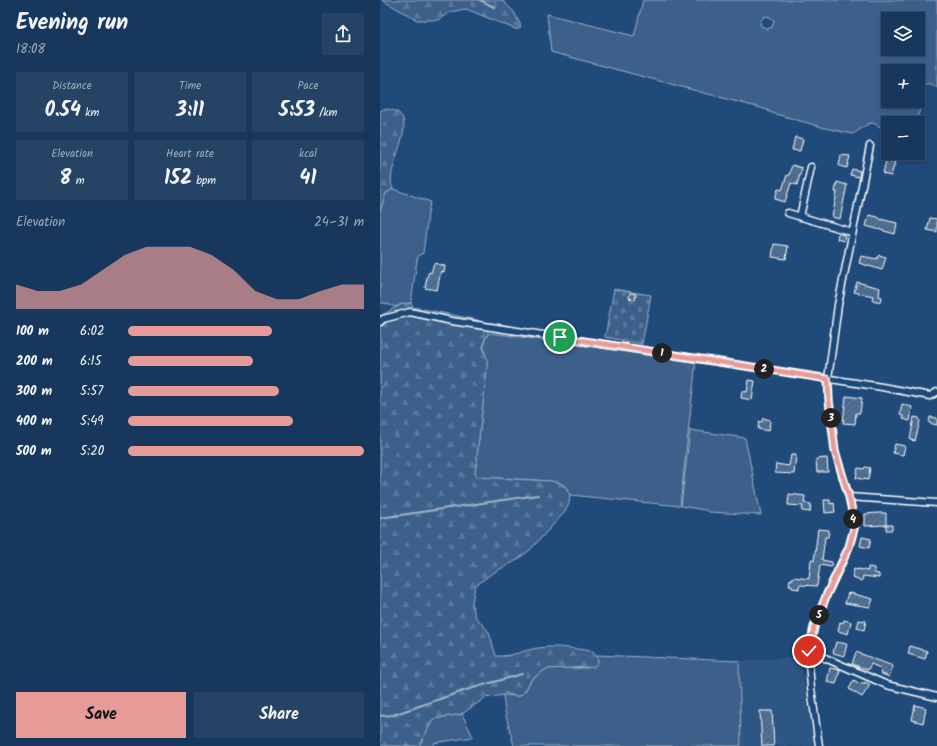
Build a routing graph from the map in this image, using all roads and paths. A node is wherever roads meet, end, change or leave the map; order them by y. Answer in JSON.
{"nodes":[{"id":1,"x":870,"y":146,"type":"dead end"},
{"id":2,"x":811,"y":167,"type":"dead end"},
{"id":3,"x":788,"y":213,"type":"dead end"},
{"id":4,"x":800,"y":217,"type":"junction"},
{"id":5,"x":852,"y":232,"type":"junction"},
{"id":6,"x":380,"y":322,"type":"edge"},
{"id":7,"x":828,"y":379,"type":"junction"},
{"id":8,"x":937,"y":392,"type":"edge"},
{"id":9,"x":930,"y":396,"type":"junction"},
{"id":10,"x":937,"y":400,"type":"edge"},
{"id":11,"x":849,"y":497,"type":"junction"},
{"id":12,"x":937,"y":503,"type":"edge"},
{"id":13,"x":809,"y":651,"type":"junction"},
{"id":14,"x":937,"y":697,"type":"edge"},
{"id":15,"x":819,"y":746,"type":"edge"}],
"edges":[{"from":1,"to":5,"type":"street"},
{"from":2,"to":4,"type":"street"},
{"from":3,"to":4,"type":"street"},
{"from":4,"to":5,"type":"street"},
{"from":5,"to":7,"type":"street"},
{"from":6,"to":7,"type":"street"},
{"from":7,"to":9,"type":"street"},
{"from":7,"to":11,"type":"street"},
{"from":8,"to":9,"type":"street"},
{"from":9,"to":10,"type":"street"},
{"from":11,"to":12,"type":"street"},
{"from":11,"to":13,"type":"street"},
{"from":13,"to":14,"type":"street"},
{"from":13,"to":15,"type":"street"}]}
